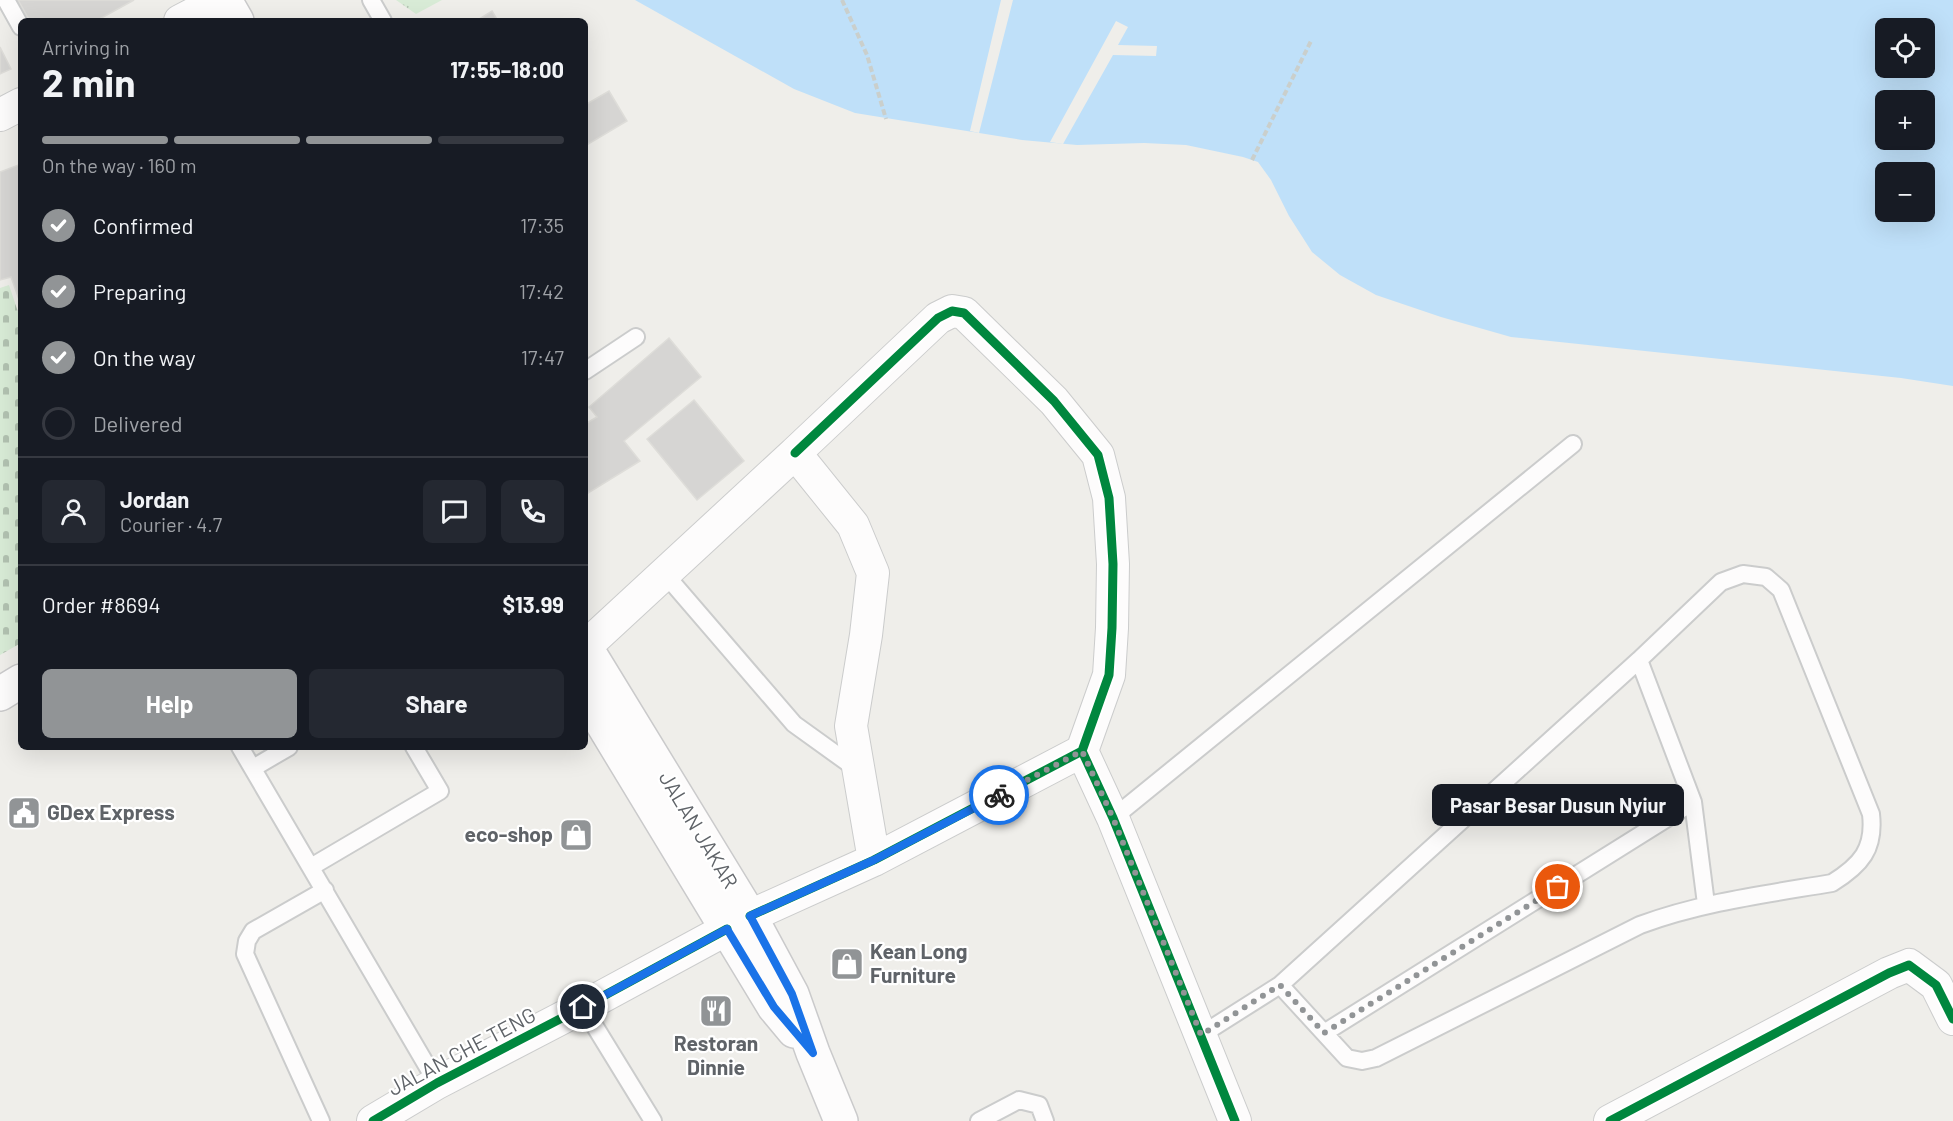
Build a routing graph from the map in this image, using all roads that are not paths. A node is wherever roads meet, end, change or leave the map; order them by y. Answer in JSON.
{"nodes":[{"id":1,"x":6,"y":0,"type":"edge"},
{"id":2,"x":220,"y":0,"type":"edge"},
{"id":3,"x":225,"y":0,"type":"edge"},
{"id":4,"x":371,"y":0,"type":"edge"},
{"id":5,"x":186,"y":18,"type":"edge"},
{"id":6,"x":235,"y":18,"type":"edge"},
{"id":7,"x":381,"y":18,"type":"edge"},
{"id":8,"x":18,"y":22,"type":"edge"},
{"id":9,"x":18,"y":106,"type":"edge"},
{"id":10,"x":0,"y":115,"type":"edge"},
{"id":11,"x":636,"y":337,"type":"dead end"},
{"id":12,"x":588,"y":369,"type":"edge"},
{"id":13,"x":1573,"y":444,"type":"dead end"},
{"id":14,"x":795,"y":453,"type":"junction"},
{"id":15,"x":664,"y":573,"type":"junction"},
{"id":16,"x":588,"y":644,"type":"edge"},
{"id":17,"x":588,"y":652,"type":"edge"},
{"id":18,"x":1639,"y":660,"type":"junction"},
{"id":19,"x":18,"y":683,"type":"edge"},
{"id":20,"x":0,"y":694,"type":"edge"},
{"id":21,"x":588,"y":700,"type":"edge"},
{"id":22,"x":242,"y":750,"type":"edge"},
{"id":23,"x":284,"y":750,"type":"edge"},
{"id":24,"x":416,"y":750,"type":"edge"},
{"id":25,"x":1082,"y":751,"type":"junction"},
{"id":26,"x":253,"y":768,"type":"junction"},
{"id":27,"x":858,"y":771,"type":"junction"},
{"id":28,"x":1693,"y":802,"type":"junction"},
{"id":29,"x":1113,"y":818,"type":"junction"},
{"id":30,"x":874,"y":860,"type":"junction"},
{"id":31,"x":311,"y":867,"type":"junction"},
{"id":32,"x":324,"y":890,"type":"junction"},
{"id":33,"x":1706,"y":904,"type":"junction"},
{"id":34,"x":738,"y":922,"type":"junction"},
{"id":35,"x":1280,"y":985,"type":"junction"},
{"id":36,"x":583,"y":1007,"type":"junction"},
{"id":37,"x":1953,"y":1018,"type":"edge"},
{"id":38,"x":1324,"y":1033,"type":"junction"},
{"id":39,"x":1201,"y":1035,"type":"junction"},
{"id":40,"x":437,"y":1083,"type":"junction"},
{"id":41,"x":1624,"y":1118,"type":"edge"},
{"id":42,"x":321,"y":1121,"type":"edge"},
{"id":43,"x":373,"y":1121,"type":"edge"},
{"id":44,"x":653,"y":1121,"type":"edge"},
{"id":45,"x":841,"y":1121,"type":"edge"},
{"id":46,"x":979,"y":1121,"type":"edge"},
{"id":47,"x":1045,"y":1121,"type":"edge"},
{"id":48,"x":1235,"y":1121,"type":"edge"}],
"edges":[{"from":1,"to":8,"type":"lane"},
{"from":2,"to":5,"type":"street"},
{"from":3,"to":6,"type":"main road"},
{"from":4,"to":7,"type":"lane"},
{"from":9,"to":10,"type":"street"},
{"from":11,"to":12,"type":"lane"},
{"from":13,"to":29,"type":"lane"},
{"from":14,"to":15,"type":"street"},
{"from":14,"to":25,"type":"street"},
{"from":14,"to":27,"type":"street"},
{"from":15,"to":16,"type":"street"},
{"from":15,"to":27,"type":"lane"},
{"from":17,"to":34,"type":"main road","name":"JALAN JAKAR"},
{"from":18,"to":28,"type":"lane"},
{"from":18,"to":33,"type":"lane"},
{"from":18,"to":35,"type":"lane"},
{"from":19,"to":20,"type":"main road"},
{"from":21,"to":34,"type":"main road","name":"JALAN JAKAR"},
{"from":22,"to":26,"type":"lane"},
{"from":23,"to":26,"type":"lane"},
{"from":24,"to":31,"type":"lane"},
{"from":25,"to":29,"type":"street"},
{"from":25,"to":30,"type":"street","name":"JALAN CHE TENG"},
{"from":26,"to":31,"type":"lane"},
{"from":27,"to":30,"type":"street"},
{"from":28,"to":33,"type":"lane"},
{"from":28,"to":38,"type":"lane"},
{"from":29,"to":39,"type":"street"},
{"from":30,"to":34,"type":"street","name":"JALAN CHE TENG"},
{"from":31,"to":32,"type":"lane"},
{"from":32,"to":40,"type":"lane"},
{"from":32,"to":42,"type":"lane"},
{"from":33,"to":38,"type":"lane"},
{"from":34,"to":36,"type":"street","name":"JALAN CHE TENG"},
{"from":34,"to":45,"type":"main road","name":"JALAN JAKAR"},
{"from":35,"to":38,"type":"lane"},
{"from":35,"to":39,"type":"lane"},
{"from":36,"to":40,"type":"street","name":"JALAN CHE TENG"},
{"from":36,"to":44,"type":"lane"},
{"from":37,"to":41,"type":"street"},
{"from":39,"to":48,"type":"street"},
{"from":40,"to":43,"type":"street","name":"JALAN CHE TENG"},
{"from":46,"to":47,"type":"lane"}]}
